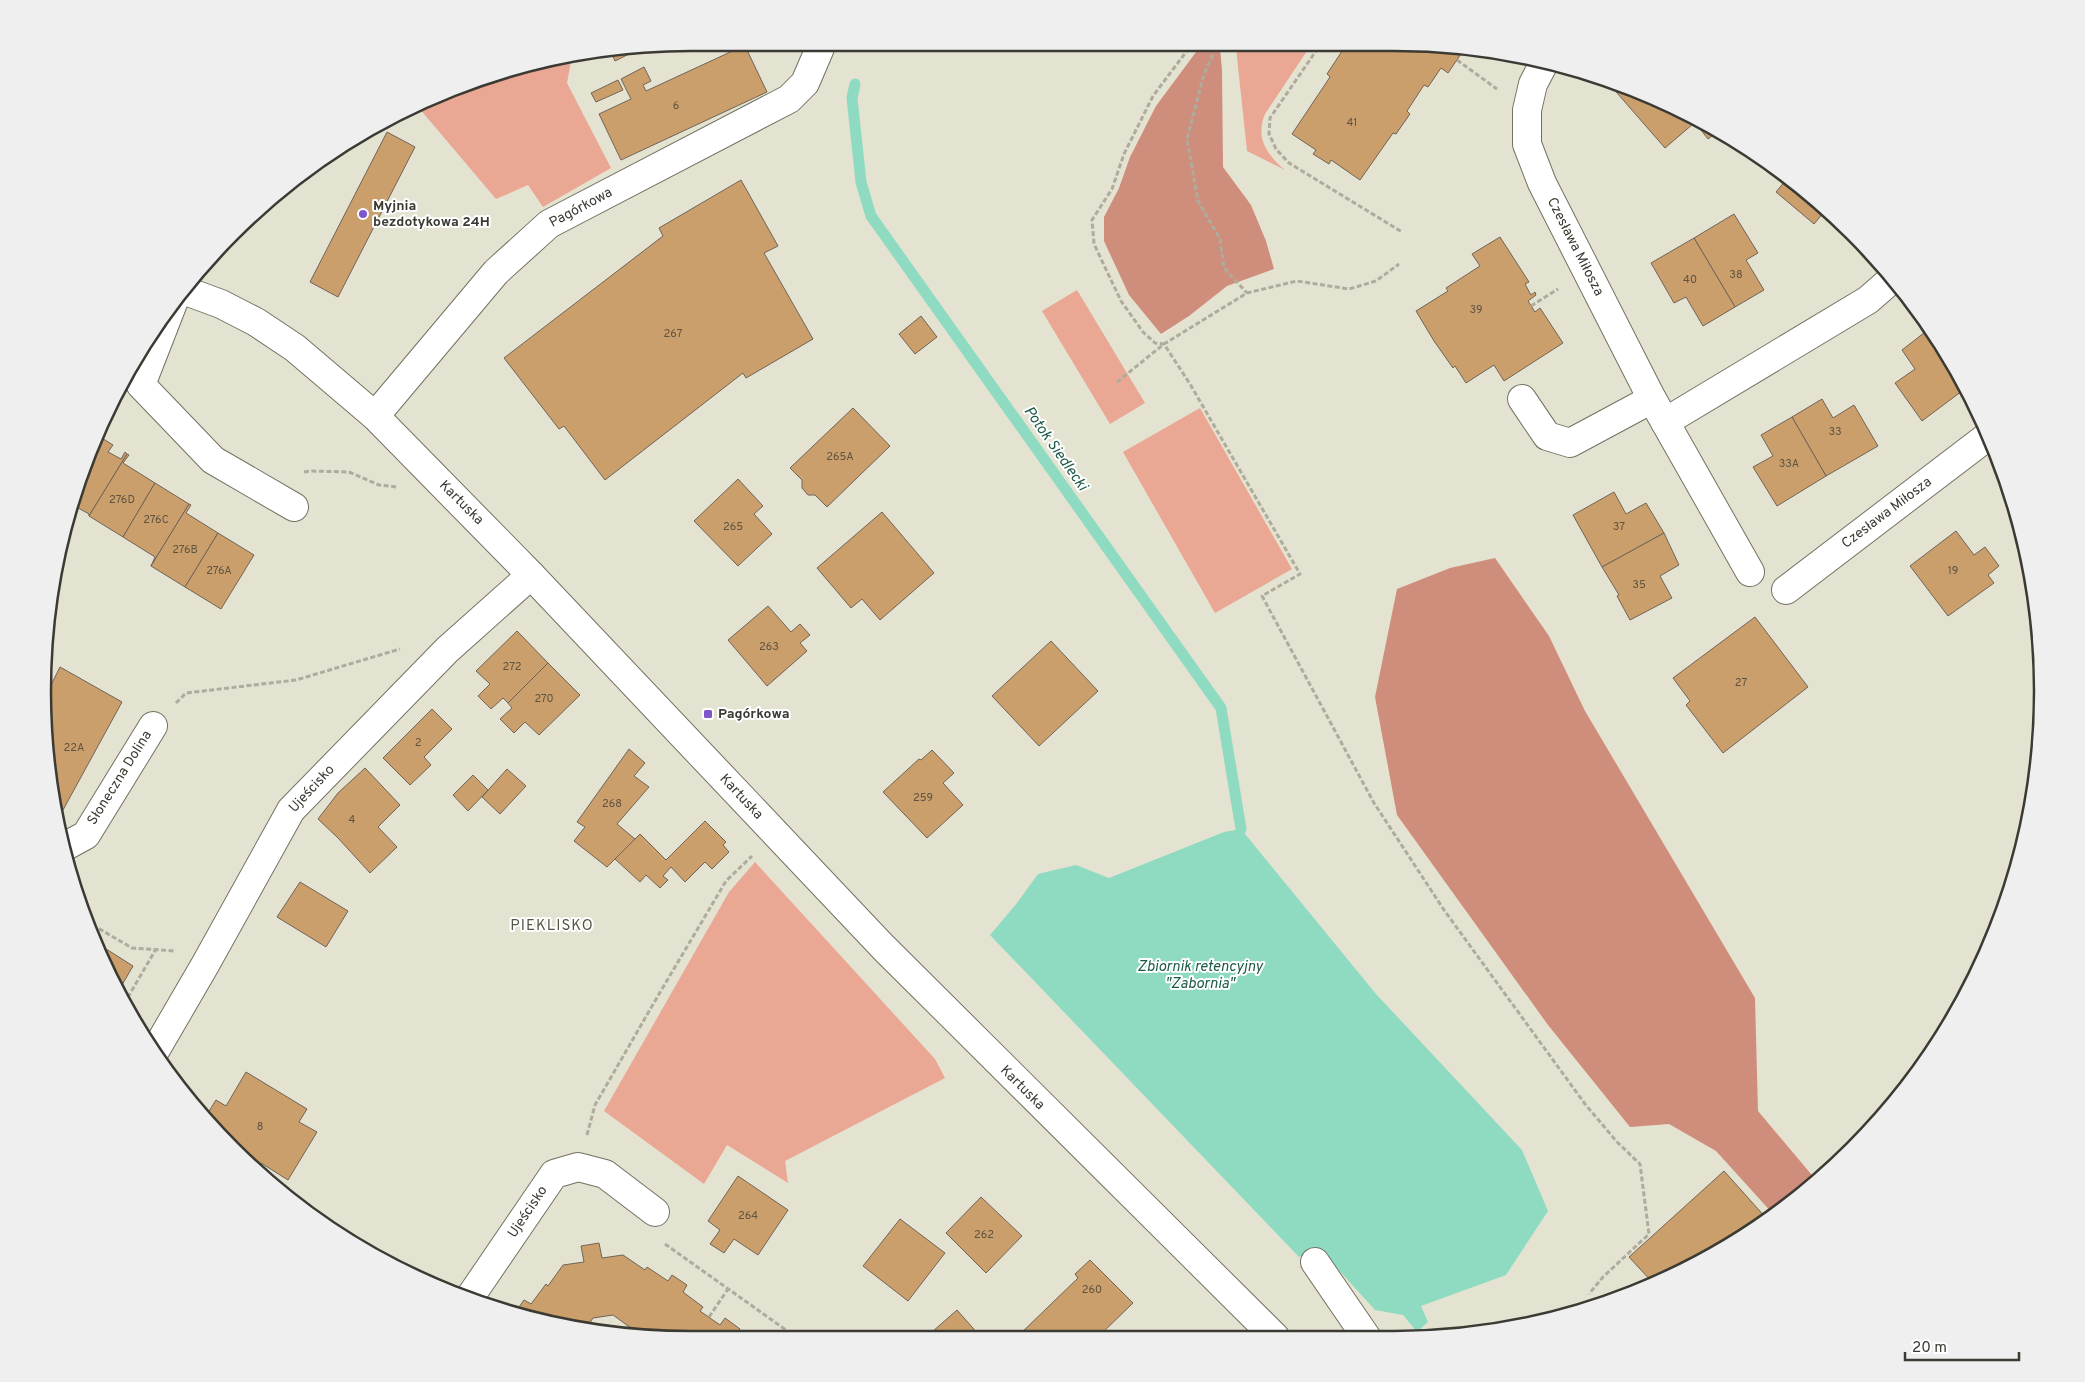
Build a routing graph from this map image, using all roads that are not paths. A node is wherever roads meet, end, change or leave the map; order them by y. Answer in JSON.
{"nodes":[{"id":1,"x":819,"y":51,"type":"edge"},
{"id":2,"x":1541,"y":69,"type":"edge"},
{"id":3,"x":1887,"y":283,"type":"edge"},
{"id":4,"x":190,"y":293,"type":"edge"},
{"id":5,"x":161,"y":334,"type":"edge"},
{"id":6,"x":1522,"y":399,"type":"dead end"},
{"id":7,"x":1652,"y":399,"type":"junction"},
{"id":8,"x":374,"y":416,"type":"junction"},
{"id":9,"x":1665,"y":422,"type":"junction"},
{"id":10,"x":1982,"y":440,"type":"edge"},
{"id":11,"x":294,"y":507,"type":"dead end"},
{"id":12,"x":1750,"y":572,"type":"dead end"},
{"id":13,"x":531,"y":575,"type":"junction"},
{"id":14,"x":1786,"y":590,"type":"dead end"},
{"id":15,"x":153,"y":726,"type":"road end"},
{"id":16,"x":70,"y":844,"type":"edge"},
{"id":17,"x":158,"y":1045,"type":"edge"},
{"id":18,"x":655,"y":1212,"type":"dead end"},
{"id":19,"x":1315,"y":1262,"type":"dead end"},
{"id":20,"x":473,"y":1292,"type":"edge"},
{"id":21,"x":1268,"y":1331,"type":"edge"},
{"id":22,"x":1362,"y":1331,"type":"edge"}],
"edges":[{"from":1,"to":8,"type":"street","name":"Pagórkowa"},
{"from":2,"to":7,"type":"street","name":"Czesława Miłosza"},
{"from":3,"to":9,"type":"street"},
{"from":4,"to":8,"type":"street","name":"Kartuska"},
{"from":5,"to":11,"type":"street"},
{"from":6,"to":7,"type":"street"},
{"from":7,"to":9,"type":"street","name":"Czesława Miłosza"},
{"from":8,"to":13,"type":"street","name":"Kartuska"},
{"from":9,"to":12,"type":"street","name":"Czesława Miłosza"},
{"from":10,"to":14,"type":"street","name":"Czesława Miłosza"},
{"from":13,"to":17,"type":"street","name":"Ujeścisko"},
{"from":13,"to":21,"type":"street","name":"Kartuska"},
{"from":15,"to":16,"type":"street","name":"Słoneczna Dolina"},
{"from":18,"to":20,"type":"street","name":"Ujeścisko"},
{"from":19,"to":22,"type":"street"}]}
